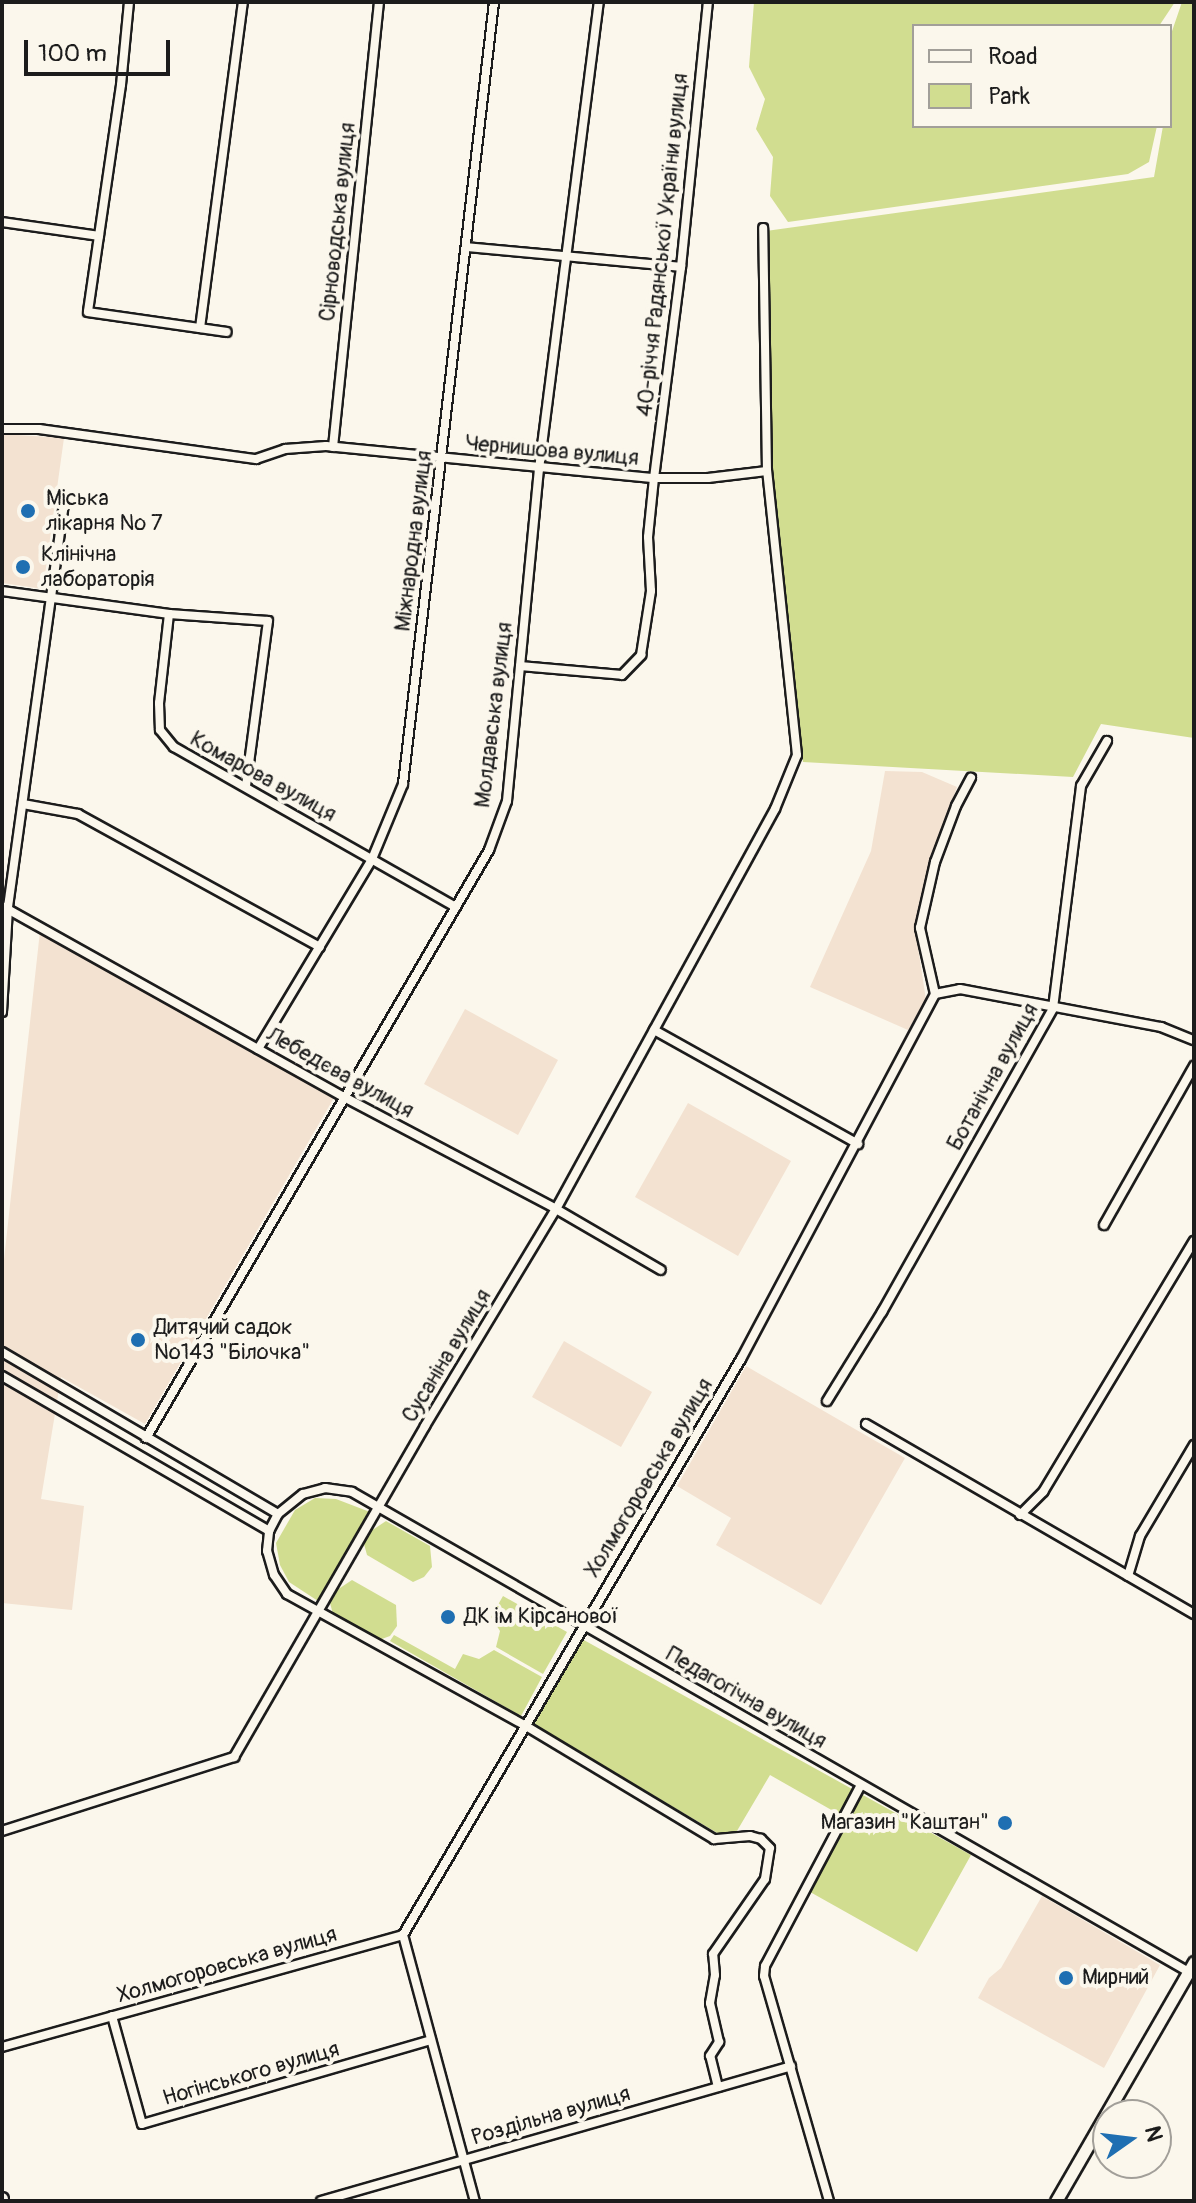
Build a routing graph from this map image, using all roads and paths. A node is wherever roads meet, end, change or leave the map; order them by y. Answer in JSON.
{"nodes":[{"id":1,"x":129,"y":2,"type":"edge"},
{"id":2,"x":243,"y":2,"type":"edge"},
{"id":3,"x":379,"y":2,"type":"edge"},
{"id":4,"x":494,"y":2,"type":"edge"},
{"id":5,"x":599,"y":2,"type":"edge"},
{"id":6,"x":708,"y":2,"type":"edge"},
{"id":7,"x":2,"y":222,"type":"edge"},
{"id":8,"x":763,"y":228,"type":"dead end"},
{"id":9,"x":99,"y":236,"type":"junction"},
{"id":10,"x":466,"y":247,"type":"junction"},
{"id":11,"x":566,"y":256,"type":"junction"},
{"id":12,"x":681,"y":267,"type":"junction"},
{"id":13,"x":200,"y":328,"type":"junction"},
{"id":14,"x":227,"y":332,"type":"dead end"},
{"id":15,"x":2,"y":429,"type":"edge"},
{"id":16,"x":333,"y":447,"type":"junction"},
{"id":17,"x":442,"y":460,"type":"junction"},
{"id":18,"x":539,"y":469,"type":"junction"},
{"id":19,"x":767,"y":471,"type":"junction"},
{"id":20,"x":654,"y":478,"type":"junction"},
{"id":21,"x":64,"y":502,"type":"dead end"},
{"id":22,"x":2,"y":591,"type":"edge"},
{"id":23,"x":51,"y":597,"type":"junction"},
{"id":24,"x":169,"y":614,"type":"junction"},
{"id":25,"x":520,"y":666,"type":"junction"},
{"id":26,"x":1107,"y":741,"type":"dead end"},
{"id":27,"x":971,"y":778,"type":"dead end"},
{"id":28,"x":246,"y":786,"type":"junction"},
{"id":29,"x":23,"y":804,"type":"junction"},
{"id":30,"x":372,"y":859,"type":"junction"},
{"id":31,"x":5,"y":907,"type":"edge"},
{"id":32,"x":456,"y":907,"type":"junction"},
{"id":33,"x":320,"y":947,"type":"junction"},
{"id":34,"x":935,"y":994,"type":"junction"},
{"id":35,"x":1053,"y":1008,"type":"junction"},
{"id":36,"x":2,"y":1012,"type":"edge"},
{"id":37,"x":654,"y":1030,"type":"junction"},
{"id":38,"x":1194,"y":1040,"type":"edge"},
{"id":39,"x":258,"y":1049,"type":"junction"},
{"id":40,"x":1194,"y":1066,"type":"edge"},
{"id":41,"x":344,"y":1097,"type":"junction"},
{"id":42,"x":858,"y":1144,"type":"junction"},
{"id":43,"x":556,"y":1209,"type":"junction"},
{"id":44,"x":1104,"y":1225,"type":"dead end"},
{"id":45,"x":1194,"y":1241,"type":"edge"},
{"id":46,"x":661,"y":1270,"type":"dead end"},
{"id":47,"x":2,"y":1352,"type":"edge"},
{"id":48,"x":2,"y":1376,"type":"edge"},
{"id":49,"x":827,"y":1401,"type":"dead end"},
{"id":50,"x":866,"y":1424,"type":"dead end"},
{"id":51,"x":146,"y":1438,"type":"junction"},
{"id":52,"x":1194,"y":1445,"type":"edge"},
{"id":53,"x":379,"y":1508,"type":"junction"},
{"id":54,"x":278,"y":1514,"type":"junction"},
{"id":55,"x":1020,"y":1515,"type":"junction"},
{"id":56,"x":269,"y":1531,"type":"junction"},
{"id":57,"x":1128,"y":1576,"type":"junction"},
{"id":58,"x":318,"y":1614,"type":"junction"},
{"id":59,"x":1194,"y":1614,"type":"edge"},
{"id":60,"x":583,"y":1626,"type":"junction"},
{"id":61,"x":526,"y":1726,"type":"junction"},
{"id":62,"x":861,"y":1785,"type":"junction"},
{"id":63,"x":2,"y":1831,"type":"edge"},
{"id":64,"x":403,"y":1935,"type":"junction"},
{"id":65,"x":1192,"y":1970,"type":"edge"},
{"id":66,"x":112,"y":2016,"type":"junction"},
{"id":67,"x":431,"y":2040,"type":"junction"},
{"id":68,"x":2,"y":2047,"type":"edge"},
{"id":69,"x":791,"y":2066,"type":"junction"},
{"id":70,"x":718,"y":2087,"type":"junction"},
{"id":71,"x":464,"y":2160,"type":"junction"},
{"id":72,"x":321,"y":2201,"type":"edge"},
{"id":73,"x":475,"y":2201,"type":"edge"},
{"id":74,"x":829,"y":2201,"type":"edge"},
{"id":75,"x":1056,"y":2201,"type":"edge"}],
"edges":[{"from":1,"to":9,"type":"street"},
{"from":2,"to":13,"type":"street"},
{"from":3,"to":16,"type":"street","name":"Сірноводська вулиця"},
{"from":4,"to":10,"type":"street","name":"Міжнародна вулиця"},
{"from":5,"to":11,"type":"street","name":"Молдавська вулиця"},
{"from":6,"to":12,"type":"street","name":"40-річчя Радянської України вулиця"},
{"from":7,"to":9,"type":"street"},
{"from":8,"to":19,"type":"street"},
{"from":9,"to":13,"type":"street"},
{"from":10,"to":11,"type":"street"},
{"from":10,"to":17,"type":"street","name":"Міжнародна вулиця"},
{"from":11,"to":12,"type":"street"},
{"from":11,"to":18,"type":"street","name":"Молдавська вулиця"},
{"from":12,"to":20,"type":"street","name":"40-річчя Радянської України вулиця"},
{"from":13,"to":14,"type":"street"},
{"from":15,"to":16,"type":"street","name":"Чернишова вулиця"},
{"from":16,"to":17,"type":"street","name":"Чернишова вулиця"},
{"from":17,"to":18,"type":"street","name":"Чернишова вулиця"},
{"from":17,"to":30,"type":"street","name":"Міжнародна вулиця"},
{"from":18,"to":20,"type":"street","name":"Чернишова вулиця"},
{"from":18,"to":25,"type":"street","name":"Молдавська вулиця"},
{"from":19,"to":20,"type":"street","name":"Чернишова вулиця"},
{"from":19,"to":37,"type":"street","name":"Сусаніна вулиця"},
{"from":20,"to":25,"type":"street","name":"40-річчя Радянської України вулиця"},
{"from":21,"to":23,"type":"street"},
{"from":22,"to":23,"type":"street"},
{"from":23,"to":24,"type":"street"},
{"from":23,"to":29,"type":"street"},
{"from":24,"to":28,"type":"street","name":"Комарова вулиця"},
{"from":24,"to":28,"type":"street"},
{"from":25,"to":32,"type":"street","name":"Молдавська вулиця"},
{"from":26,"to":35,"type":"street","name":"Ботанічна вулиця"},
{"from":27,"to":34,"type":"street"},
{"from":28,"to":30,"type":"street","name":"Комарова вулиця"},
{"from":29,"to":31,"type":"street"},
{"from":29,"to":33,"type":"street"},
{"from":30,"to":32,"type":"street","name":"Комарова вулиця"},
{"from":30,"to":33,"type":"street","name":"Міжнародна вулиця"},
{"from":31,"to":36,"type":"street"},
{"from":31,"to":39,"type":"street","name":"Лебедєва вулиця"},
{"from":32,"to":41,"type":"street","name":"Молдавська вулиця"},
{"from":33,"to":39,"type":"street","name":"Міжнародна вулиця"},
{"from":34,"to":35,"type":"street"},
{"from":34,"to":42,"type":"street","name":"Холмогоровська вулиця"},
{"from":35,"to":38,"type":"street"},
{"from":35,"to":49,"type":"street","name":"Ботанічна вулиця"},
{"from":37,"to":42,"type":"street"},
{"from":37,"to":43,"type":"street","name":"Сусаніна вулиця"},
{"from":39,"to":41,"type":"street","name":"Лебедєва вулиця"},
{"from":40,"to":44,"type":"street"},
{"from":41,"to":43,"type":"street","name":"Лебедєва вулиця"},
{"from":41,"to":51,"type":"street","name":"Молдавська вулиця"},
{"from":42,"to":60,"type":"street","name":"Холмогоровська вулиця"},
{"from":43,"to":46,"type":"street","name":"Лебедєва вулиця"},
{"from":43,"to":53,"type":"street","name":"Сусаніна вулиця"},
{"from":45,"to":55,"type":"street"},
{"from":47,"to":51,"type":"street"},
{"from":48,"to":56,"type":"street"},
{"from":50,"to":55,"type":"street"},
{"from":51,"to":54,"type":"street"},
{"from":52,"to":57,"type":"street"},
{"from":53,"to":54,"type":"street","name":"Педагогічна вулиця"},
{"from":53,"to":58,"type":"street","name":"Сусаніна вулиця"},
{"from":53,"to":60,"type":"street","name":"Педагогічна вулиця"},
{"from":54,"to":56,"type":"street","name":"Педагогічна вулиця"},
{"from":55,"to":57,"type":"street"},
{"from":56,"to":58,"type":"street"},
{"from":57,"to":59,"type":"street"},
{"from":58,"to":61,"type":"street"},
{"from":58,"to":63,"type":"street","name":"Сусаніна вулиця"},
{"from":60,"to":61,"type":"street","name":"Холмогоровська вулиця"},
{"from":60,"to":62,"type":"street","name":"Педагогічна вулиця"},
{"from":61,"to":64,"type":"street","name":"Холмогоровська вулиця"},
{"from":61,"to":70,"type":"street"},
{"from":62,"to":65,"type":"street","name":"Педагогічна вулиця"},
{"from":62,"to":69,"type":"street"},
{"from":64,"to":66,"type":"street","name":"Холмогоровська вулиця"},
{"from":64,"to":67,"type":"street"},
{"from":65,"to":75,"type":"main road"},
{"from":66,"to":67,"type":"street","name":"Ногінського вулиця"},
{"from":66,"to":68,"type":"street","name":"Холмогоровська вулиця"},
{"from":67,"to":71,"type":"street"},
{"from":69,"to":70,"type":"street","name":"Роздільна вулиця"},
{"from":69,"to":74,"type":"street"},
{"from":70,"to":71,"type":"street","name":"Роздільна вулиця"},
{"from":71,"to":72,"type":"street","name":"Роздільна вулиця"},
{"from":71,"to":73,"type":"street"}]}
